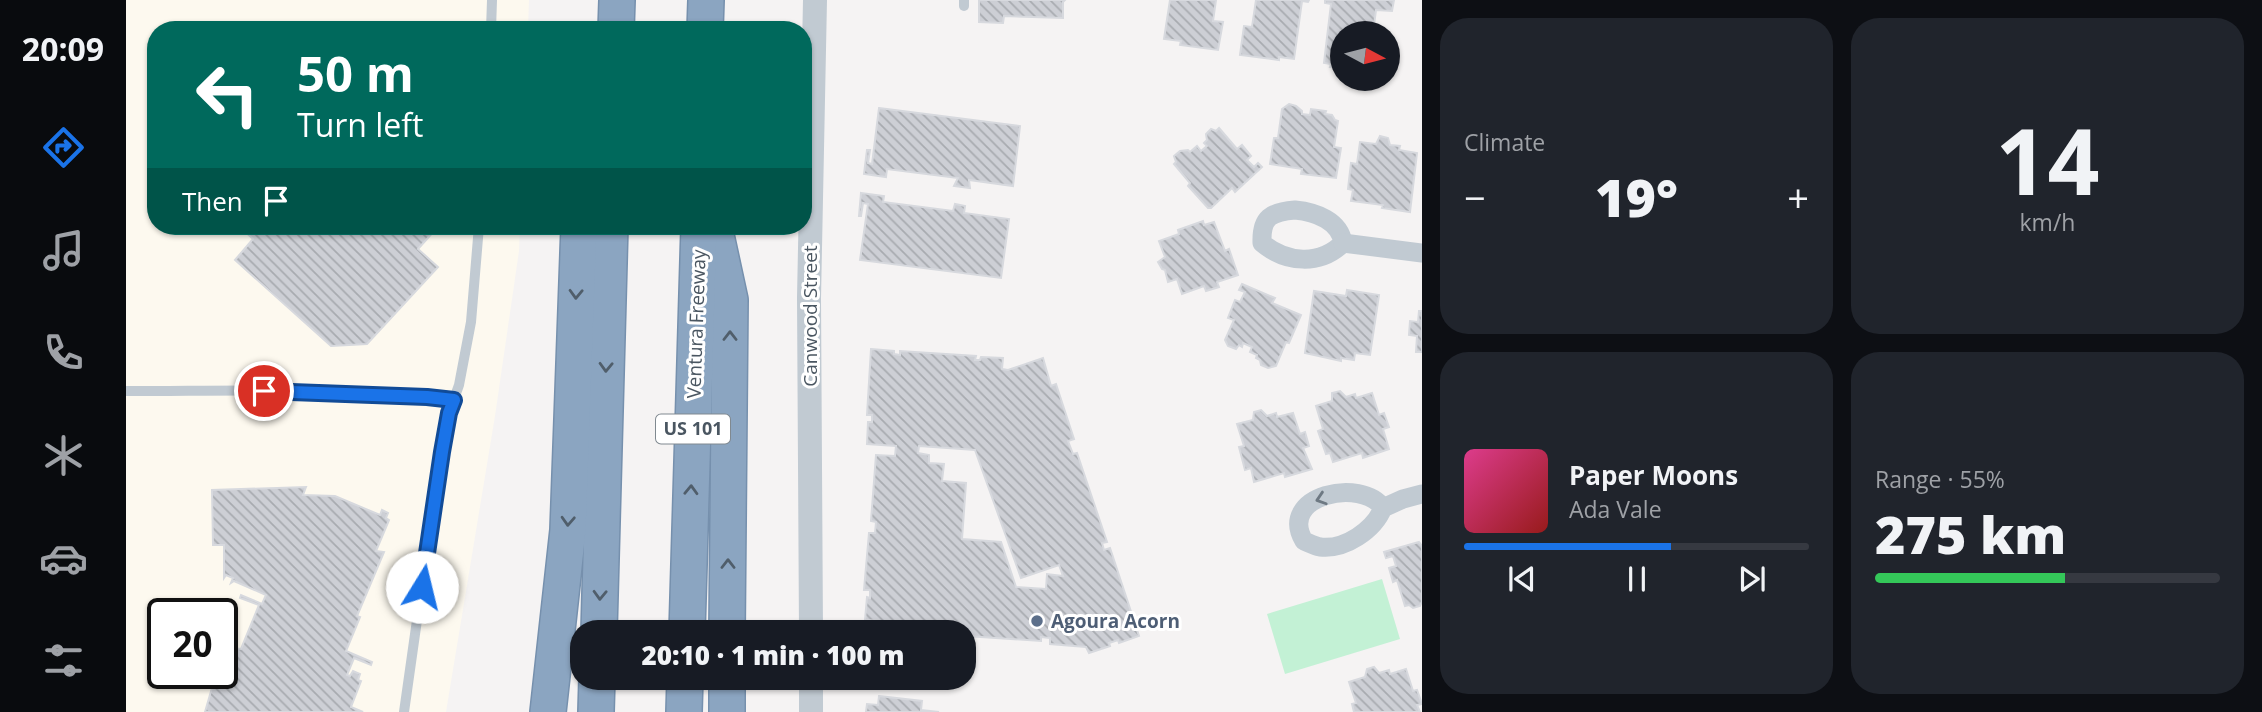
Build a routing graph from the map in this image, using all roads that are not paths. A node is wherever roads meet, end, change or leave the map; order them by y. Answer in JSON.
{"nodes":[{"id":1,"x":492,"y":0,"type":"edge"},
{"id":2,"x":617,"y":0,"type":"edge"},
{"id":3,"x":706,"y":0,"type":"edge"},
{"id":4,"x":815,"y":0,"type":"edge"},
{"id":5,"x":491,"y":21,"type":"edge"},
{"id":6,"x":616,"y":21,"type":"edge"},
{"id":7,"x":705,"y":21,"type":"edge"},
{"id":8,"x":812,"y":149,"type":"edge"},
{"id":9,"x":478,"y":235,"type":"edge"},
{"id":10,"x":579,"y":235,"type":"edge"},
{"id":11,"x":611,"y":235,"type":"edge"},
{"id":12,"x":699,"y":235,"type":"edge"},
{"id":13,"x":716,"y":235,"type":"edge"},
{"id":14,"x":810,"y":235,"type":"edge"},
{"id":15,"x":1343,"y":243,"type":"dead end"},
{"id":16,"x":1422,"y":253,"type":"edge"},
{"id":17,"x":126,"y":391,"type":"edge"},
{"id":18,"x":454,"y":400,"type":"junction"},
{"id":19,"x":1422,"y":494,"type":"edge"},
{"id":20,"x":1383,"y":508,"type":"dead end"},
{"id":21,"x":598,"y":620,"type":"edge"},
{"id":22,"x":687,"y":620,"type":"edge"},
{"id":23,"x":727,"y":620,"type":"edge"},
{"id":24,"x":811,"y":620,"type":"edge"},
{"id":25,"x":597,"y":690,"type":"edge"},
{"id":26,"x":685,"y":690,"type":"edge"},
{"id":27,"x":727,"y":690,"type":"edge"},
{"id":28,"x":811,"y":690,"type":"edge"},
{"id":29,"x":404,"y":712,"type":"edge"},
{"id":30,"x":548,"y":712,"type":"edge"},
{"id":31,"x":596,"y":712,"type":"edge"},
{"id":32,"x":684,"y":712,"type":"edge"},
{"id":33,"x":727,"y":712,"type":"edge"},
{"id":34,"x":811,"y":712,"type":"edge"}],
"edges":[{"from":1,"to":5,"type":"lane"},
{"from":2,"to":6,"type":"highway"},
{"from":3,"to":7,"type":"highway"},
{"from":4,"to":8,"type":"street","name":"Canwood Street"},
{"from":9,"to":18,"type":"lane"},
{"from":10,"to":30,"type":"highway","one_way":true},
{"from":11,"to":21,"type":"highway","one_way":true},
{"from":22,"to":12,"type":"highway","name":"Ventura Freeway","number":"US 101","one_way":true},
{"from":23,"to":13,"type":"highway","one_way":true},
{"from":14,"to":24,"type":"street","name":"Canwood Street"},
{"from":15,"to":16,"type":"street"},
{"from":17,"to":18,"type":"lane"},
{"from":18,"to":29,"type":"lane"},
{"from":19,"to":20,"type":"street"},
{"from":25,"to":31,"type":"highway"},
{"from":26,"to":32,"type":"highway"},
{"from":27,"to":33,"type":"highway"},
{"from":28,"to":34,"type":"street"}]}
